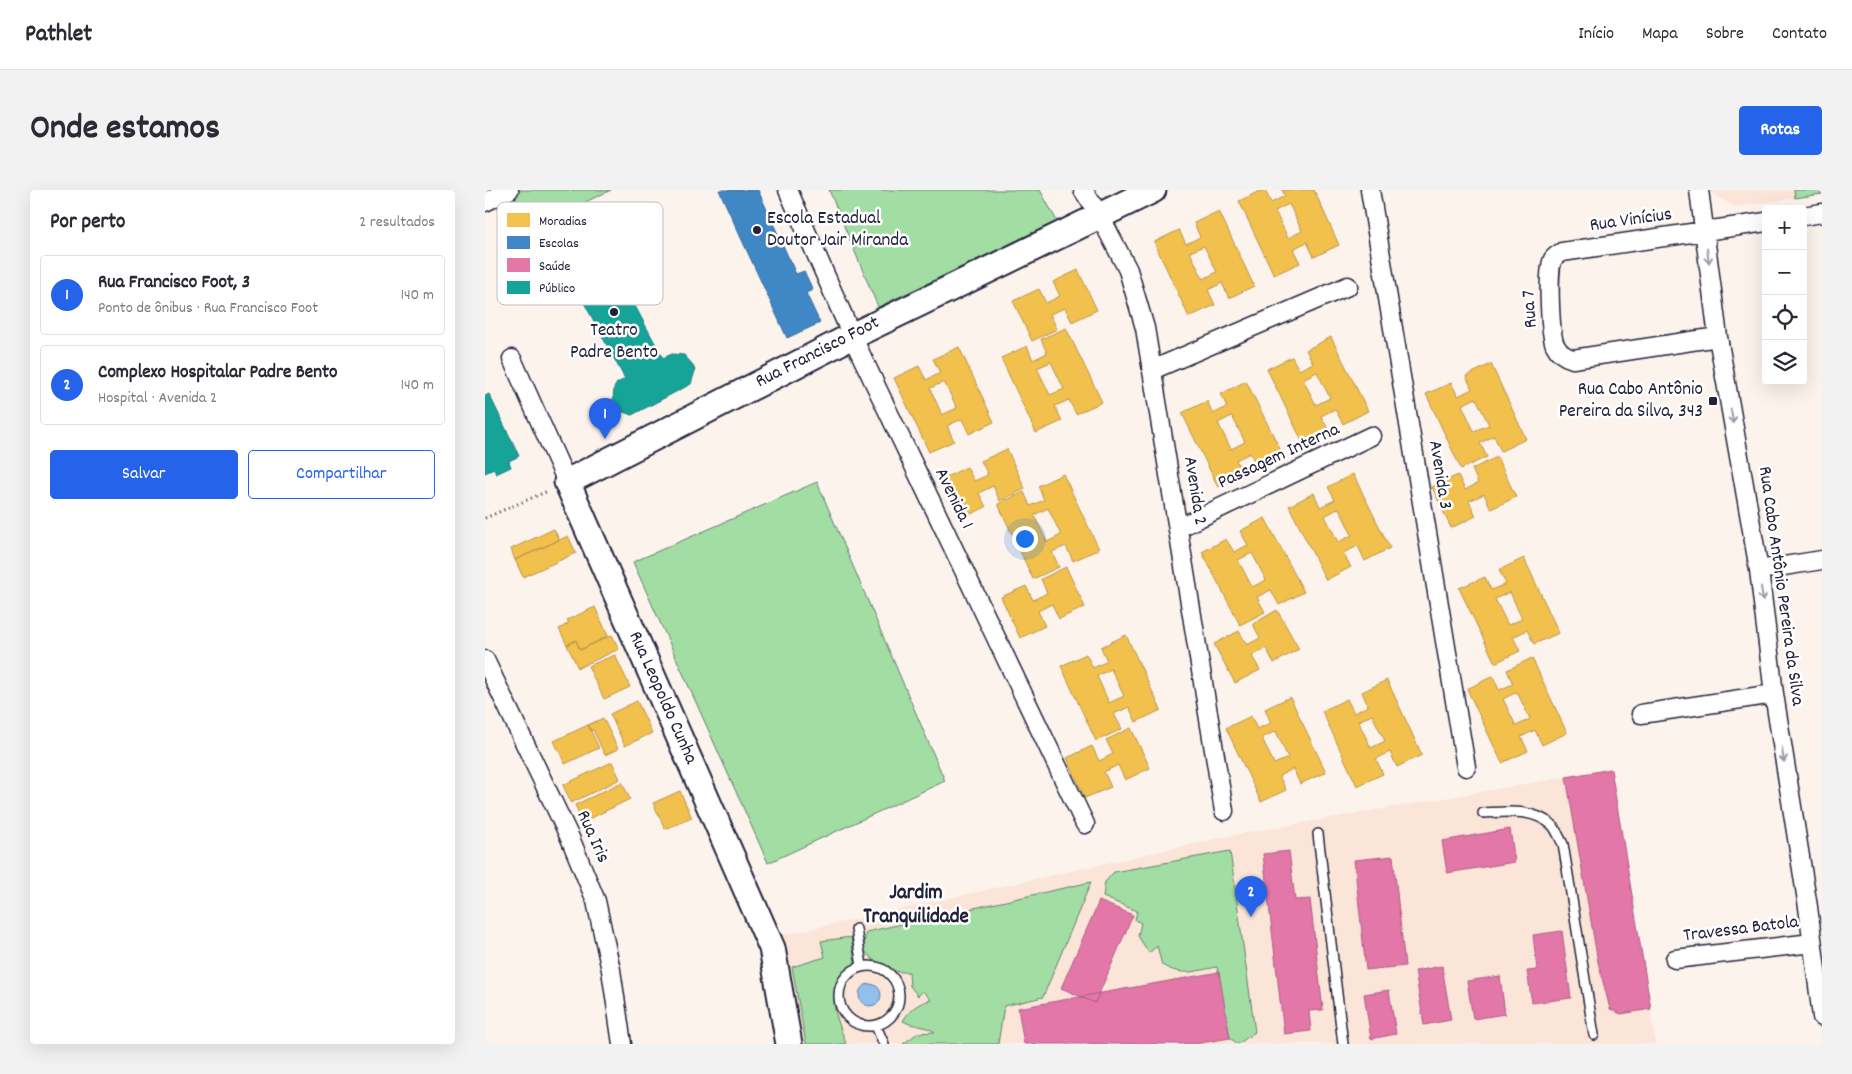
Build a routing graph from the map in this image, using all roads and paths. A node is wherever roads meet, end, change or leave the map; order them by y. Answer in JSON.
{"nodes":[{"id":1,"x":509,"y":190,"type":"edge"},
{"id":2,"x":788,"y":190,"type":"edge"},
{"id":3,"x":1083,"y":190,"type":"edge"},
{"id":4,"x":1153,"y":190,"type":"edge"},
{"id":5,"x":1370,"y":190,"type":"edge"},
{"id":6,"x":1699,"y":190,"type":"edge"},
{"id":7,"x":485,"y":202,"type":"edge"},
{"id":8,"x":1822,"y":213,"type":"edge"},
{"id":9,"x":1807,"y":215,"type":"edge"},
{"id":10,"x":1100,"y":216,"type":"junction"},
{"id":11,"x":1762,"y":223,"type":"edge"},
{"id":12,"x":1705,"y":232,"type":"junction"},
{"id":13,"x":1562,"y":252,"type":"joint"},
{"id":14,"x":1348,"y":286,"type":"dead end"},
{"id":15,"x":851,"y":336,"type":"junction"},
{"id":16,"x":1718,"y":337,"type":"junction"},
{"id":17,"x":512,"y":359,"type":"dead end"},
{"id":18,"x":1152,"y":370,"type":"junction"},
{"id":19,"x":1371,"y":436,"type":"dead end"},
{"id":20,"x":567,"y":482,"type":"junction"},
{"id":21,"x":485,"y":518,"type":"edge"},
{"id":22,"x":1178,"y":528,"type":"junction"},
{"id":23,"x":1822,"y":560,"type":"edge"},
{"id":24,"x":1759,"y":570,"type":"junction"},
{"id":25,"x":485,"y":660,"type":"edge"},
{"id":26,"x":1774,"y":694,"type":"junction"},
{"id":27,"x":1641,"y":714,"type":"dead end"},
{"id":28,"x":1466,"y":767,"type":"dead end"},
{"id":29,"x":1225,"y":811,"type":"dead end"},
{"id":30,"x":1483,"y":813,"type":"dead end"},
{"id":31,"x":1085,"y":824,"type":"dead end"},
{"id":32,"x":1318,"y":834,"type":"dead end"},
{"id":33,"x":1815,"y":906,"type":"edge"},
{"id":34,"x":856,"y":929,"type":"dead end"},
{"id":35,"x":1812,"y":943,"type":"junction"},
{"id":36,"x":1675,"y":959,"type":"dead end"},
{"id":37,"x":862,"y":966,"type":"junction"},
{"id":38,"x":1822,"y":1017,"type":"edge"},
{"id":39,"x":876,"y":1026,"type":"junction"},
{"id":40,"x":1594,"y":1035,"type":"dead end"},
{"id":41,"x":622,"y":1044,"type":"edge"},
{"id":42,"x":789,"y":1044,"type":"edge"},
{"id":43,"x":884,"y":1044,"type":"edge"},
{"id":44,"x":1343,"y":1044,"type":"edge"}],
"edges":[{"from":1,"to":7,"type":"street"},
{"from":2,"to":15,"type":"street","name":"Avenida 1"},
{"from":3,"to":10,"type":"street","name":"Avenida 2"},
{"from":4,"to":10,"type":"street","name":"Rua Francisco Foot"},
{"from":5,"to":28,"type":"street","name":"Avenida 3"},
{"from":6,"to":12,"type":"street","name":"Rua Cabo Antônio Pereira da Silva"},
{"from":8,"to":9,"type":"street"},
{"from":10,"to":15,"type":"street","name":"Rua Francisco Foot"},
{"from":10,"to":18,"type":"street","name":"Avenida 2"},
{"from":11,"to":12,"type":"street","name":"Rua Vinícius"},
{"from":12,"to":13,"type":"street","name":"Rua Vinícius"},
{"from":12,"to":16,"type":"street","name":"Rua Cabo Antônio Pereira da Silva","one_way":true},
{"from":13,"to":16,"type":"street","name":"Rua 7"},
{"from":14,"to":18,"type":"street"},
{"from":15,"to":20,"type":"street","name":"Rua Francisco Foot"},
{"from":15,"to":31,"type":"street","name":"Avenida 1"},
{"from":16,"to":24,"type":"street","name":"Rua Cabo Antônio Pereira da Silva","one_way":true},
{"from":17,"to":20,"type":"street","name":"Rua Leopoldo Cunha"},
{"from":18,"to":22,"type":"street","name":"Avenida 2"},
{"from":19,"to":22,"type":"street","name":"Passagem Interna"},
{"from":20,"to":21,"type":"path"},
{"from":20,"to":42,"type":"street","name":"Rua Leopoldo Cunha"},
{"from":22,"to":29,"type":"street","name":"Avenida 2"},
{"from":23,"to":24,"type":"street"},
{"from":24,"to":26,"type":"street","name":"Rua Cabo Antônio Pereira da Silva","one_way":true},
{"from":25,"to":41,"type":"street","name":"Rua Iris"},
{"from":26,"to":27,"type":"street"},
{"from":26,"to":33,"type":"street","name":"Rua Cabo Antônio Pereira da Silva","one_way":true},
{"from":30,"to":40,"type":"lane"},
{"from":32,"to":44,"type":"lane"},
{"from":33,"to":35,"type":"street","name":"Rua Cabo Antônio Pereira da Silva"},
{"from":34,"to":37,"type":"lane"},
{"from":35,"to":36,"type":"street","name":"Travessa Batola"},
{"from":35,"to":38,"type":"street","name":"Rua Cabo Antônio Pereira da Silva"},
{"from":37,"to":39,"type":"lane"},
{"from":37,"to":39,"type":"lane"},
{"from":39,"to":43,"type":"lane"}]}
